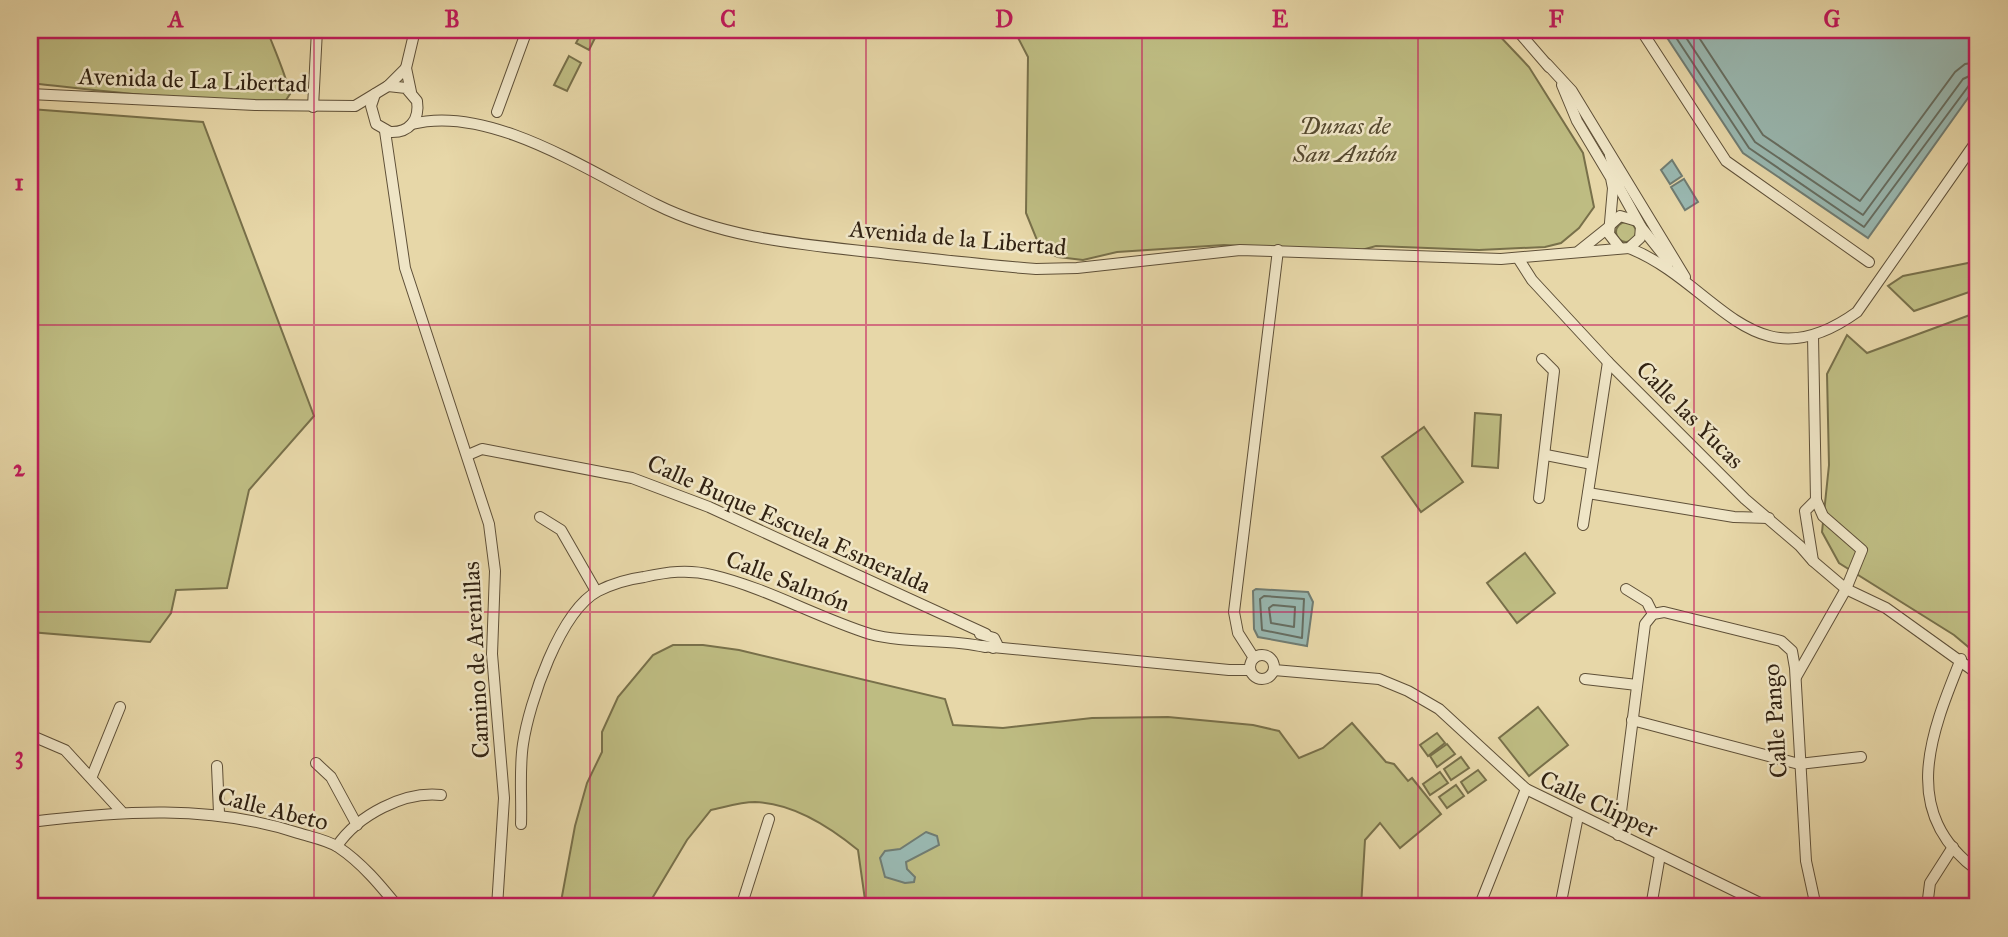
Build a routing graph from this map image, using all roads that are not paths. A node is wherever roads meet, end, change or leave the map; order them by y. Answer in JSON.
{"nodes":[{"id":1,"x":317,"y":30,"type":"edge"},
{"id":2,"x":415,"y":30,"type":"edge"},
{"id":3,"x":527,"y":30,"type":"edge"},
{"id":4,"x":1517,"y":30,"type":"edge"},
{"id":5,"x":1642,"y":30,"type":"edge"},
{"id":6,"x":1547,"y":64,"type":"junction"},
{"id":7,"x":406,"y":68,"type":"junction"},
{"id":8,"x":388,"y":86,"type":"junction"},
{"id":9,"x":411,"y":92,"type":"junction"},
{"id":10,"x":376,"y":93,"type":"junction"},
{"id":11,"x":30,"y":94,"type":"edge"},
{"id":12,"x":417,"y":101,"type":"junction"},
{"id":13,"x":355,"y":106,"type":"junction"},
{"id":14,"x":313,"y":107,"type":"junction"},
{"id":15,"x":497,"y":112,"type":"dead end"},
{"id":16,"x":373,"y":119,"type":"junction"},
{"id":17,"x":441,"y":120,"type":"junction"},
{"id":18,"x":412,"y":124,"type":"junction"},
{"id":19,"x":390,"y":132,"type":"junction"},
{"id":20,"x":1978,"y":139,"type":"edge"},
{"id":21,"x":1610,"y":155,"type":"junction"},
{"id":22,"x":1639,"y":224,"type":"junction"},
{"id":23,"x":1610,"y":226,"type":"junction"},
{"id":24,"x":1625,"y":248,"type":"junction"},
{"id":25,"x":1278,"y":250,"type":"junction"},
{"id":26,"x":1578,"y":251,"type":"junction"},
{"id":27,"x":1518,"y":258,"type":"junction"},
{"id":28,"x":1869,"y":262,"type":"dead end"},
{"id":29,"x":1681,"y":271,"type":"junction"},
{"id":30,"x":1689,"y":283,"type":"junction"},
{"id":31,"x":1813,"y":335,"type":"junction"},
{"id":32,"x":1542,"y":359,"type":"dead end"},
{"id":33,"x":1608,"y":362,"type":"junction"},
{"id":34,"x":468,"y":455,"type":"junction"},
{"id":35,"x":1546,"y":455,"type":"junction"},
{"id":36,"x":1592,"y":464,"type":"junction"},
{"id":37,"x":1588,"y":493,"type":"junction"},
{"id":38,"x":1539,"y":498,"type":"dead end"},
{"id":39,"x":1815,"y":500,"type":"junction"},
{"id":40,"x":540,"y":517,"type":"dead end"},
{"id":41,"x":1769,"y":518,"type":"junction"},
{"id":42,"x":1583,"y":525,"type":"dead end"},
{"id":43,"x":1813,"y":561,"type":"junction"},
{"id":44,"x":1626,"y":589,"type":"dead end"},
{"id":45,"x":1846,"y":589,"type":"junction"},
{"id":46,"x":596,"y":592,"type":"junction"},
{"id":47,"x":1653,"y":614,"type":"junction"},
{"id":48,"x":985,"y":639,"type":"junction"},
{"id":49,"x":1254,"y":658,"type":"junction"},
{"id":50,"x":1961,"y":660,"type":"junction"},
{"id":51,"x":1249,"y":670,"type":"junction"},
{"id":52,"x":1274,"y":670,"type":"junction"},
{"id":53,"x":1978,"y":674,"type":"edge"},
{"id":54,"x":1796,"y":677,"type":"junction"},
{"id":55,"x":1585,"y":679,"type":"dead end"},
{"id":56,"x":1637,"y":685,"type":"junction"},
{"id":57,"x":120,"y":706,"type":"dead end"},
{"id":58,"x":1633,"y":720,"type":"junction"},
{"id":59,"x":30,"y":735,"type":"edge"},
{"id":60,"x":1861,"y":757,"type":"dead end"},
{"id":61,"x":316,"y":763,"type":"dead end"},
{"id":62,"x":1799,"y":764,"type":"junction"},
{"id":63,"x":217,"y":766,"type":"dead end"},
{"id":64,"x":92,"y":776,"type":"junction"},
{"id":65,"x":1526,"y":789,"type":"junction"},
{"id":66,"x":441,"y":795,"type":"dead end"},
{"id":67,"x":121,"y":811,"type":"junction"},
{"id":68,"x":219,"y":813,"type":"junction"},
{"id":69,"x":1578,"y":816,"type":"junction"},
{"id":70,"x":769,"y":819,"type":"dead end"},
{"id":71,"x":30,"y":822,"type":"edge"},
{"id":72,"x":522,"y":824,"type":"dead end"},
{"id":73,"x":357,"y":825,"type":"junction"},
{"id":74,"x":1618,"y":835,"type":"junction"},
{"id":75,"x":337,"y":846,"type":"junction"},
{"id":76,"x":1953,"y":847,"type":"junction"},
{"id":77,"x":1660,"y":855,"type":"junction"},
{"id":78,"x":1978,"y":871,"type":"edge"},
{"id":79,"x":1745,"y":902,"type":"edge"},
{"id":80,"x":398,"y":907,"type":"edge"},
{"id":81,"x":497,"y":907,"type":"edge"},
{"id":82,"x":741,"y":907,"type":"edge"},
{"id":83,"x":1479,"y":907,"type":"edge"},
{"id":84,"x":1560,"y":907,"type":"edge"},
{"id":85,"x":1651,"y":907,"type":"edge"},
{"id":86,"x":1768,"y":907,"type":"edge"},
{"id":87,"x":1816,"y":907,"type":"edge"},
{"id":88,"x":1927,"y":907,"type":"edge"}],
"edges":[{"from":1,"to":14,"type":"street"},
{"from":2,"to":7,"type":"street"},
{"from":3,"to":15,"type":"street"},
{"from":4,"to":6,"type":"street"},
{"from":5,"to":28,"type":"street"},
{"from":6,"to":21,"type":"street"},
{"from":6,"to":23,"type":"street"},
{"from":7,"to":8,"type":"street"},
{"from":7,"to":9,"type":"street"},
{"from":8,"to":9,"type":"street"},
{"from":8,"to":10,"type":"street"},
{"from":9,"to":12,"type":"street"},
{"from":10,"to":13,"type":"street"},
{"from":10,"to":16,"type":"street"},
{"from":11,"to":14,"type":"street","name":"Avenida de La Libertad"},
{"from":12,"to":17,"type":"street","name":"Avenida de la Libertad"},
{"from":12,"to":18,"type":"street"},
{"from":13,"to":14,"type":"street","name":"Avenida de La Libertad"},
{"from":13,"to":16,"type":"street"},
{"from":16,"to":19,"type":"street"},
{"from":17,"to":18,"type":"street","name":"Avenida de la Libertad"},
{"from":17,"to":25,"type":"street","name":"Avenida de la Libertad"},
{"from":18,"to":19,"type":"street"},
{"from":19,"to":34,"type":"street","name":"Camino de Arenillas"},
{"from":20,"to":31,"type":"street"},
{"from":21,"to":22,"type":"street"},
{"from":21,"to":29,"type":"street"},
{"from":22,"to":23,"type":"street"},
{"from":22,"to":24,"type":"street"},
{"from":22,"to":29,"type":"street"},
{"from":23,"to":24,"type":"street"},
{"from":23,"to":26,"type":"street"},
{"from":24,"to":26,"type":"street","name":"Avenida de la Libertad"},
{"from":24,"to":30,"type":"street"},
{"from":25,"to":27,"type":"street","name":"Avenida de la Libertad"},
{"from":25,"to":49,"type":"street"},
{"from":26,"to":27,"type":"street","name":"Avenida de la Libertad"},
{"from":27,"to":33,"type":"street","name":"Calle las Yucas"},
{"from":29,"to":30,"type":"street"},
{"from":30,"to":31,"type":"street"},
{"from":31,"to":39,"type":"street"},
{"from":32,"to":35,"type":"street"},
{"from":33,"to":36,"type":"street"},
{"from":33,"to":41,"type":"street","name":"Calle las Yucas"},
{"from":34,"to":48,"type":"street","name":"Calle Buque Escuela Esmeralda"},
{"from":34,"to":81,"type":"street","name":"Camino de Arenillas"},
{"from":35,"to":36,"type":"street"},
{"from":35,"to":38,"type":"street"},
{"from":36,"to":37,"type":"street"},
{"from":37,"to":41,"type":"street"},
{"from":37,"to":42,"type":"street"},
{"from":39,"to":43,"type":"street"},
{"from":39,"to":45,"type":"street"},
{"from":40,"to":46,"type":"street"},
{"from":41,"to":43,"type":"street","name":"Calle las Yucas"},
{"from":43,"to":45,"type":"street","name":"Calle las Yucas"},
{"from":44,"to":47,"type":"street"},
{"from":45,"to":50,"type":"street","name":"Calle las Yucas"},
{"from":45,"to":54,"type":"street"},
{"from":46,"to":48,"type":"street","name":"Calle Salmón"},
{"from":46,"to":72,"type":"street"},
{"from":47,"to":54,"type":"street","name":"Calle Pango"},
{"from":47,"to":56,"type":"street"},
{"from":48,"to":51,"type":"street"},
{"from":49,"to":51,"type":"street"},
{"from":49,"to":52,"type":"street"},
{"from":50,"to":53,"type":"street","name":"Calle las Yucas"},
{"from":50,"to":76,"type":"street"},
{"from":51,"to":52,"type":"street"},
{"from":52,"to":65,"type":"street"},
{"from":54,"to":62,"type":"street","name":"Calle Pango"},
{"from":55,"to":56,"type":"street"},
{"from":56,"to":58,"type":"street"},
{"from":57,"to":64,"type":"street"},
{"from":58,"to":62,"type":"street"},
{"from":58,"to":74,"type":"street"},
{"from":59,"to":64,"type":"street"},
{"from":60,"to":62,"type":"street"},
{"from":61,"to":73,"type":"street"},
{"from":62,"to":87,"type":"street","name":"Calle Pango"},
{"from":63,"to":68,"type":"street"},
{"from":64,"to":67,"type":"street"},
{"from":65,"to":69,"type":"street","name":"Calle Clipper"},
{"from":65,"to":83,"type":"street","name":"Calle Clipper"},
{"from":66,"to":73,"type":"street"},
{"from":67,"to":68,"type":"street","name":"Calle Abeto"},
{"from":67,"to":71,"type":"street","name":"Calle Abeto"},
{"from":68,"to":75,"type":"street","name":"Calle Abeto"},
{"from":69,"to":74,"type":"street","name":"Calle Clipper"},
{"from":69,"to":84,"type":"street"},
{"from":70,"to":82,"type":"street"},
{"from":73,"to":75,"type":"street"},
{"from":74,"to":77,"type":"street","name":"Calle Clipper"},
{"from":75,"to":80,"type":"street","name":"Calle Abeto"},
{"from":76,"to":78,"type":"street"},
{"from":76,"to":88,"type":"street"},
{"from":77,"to":79,"type":"street","name":"Calle Clipper"},
{"from":77,"to":85,"type":"street"},
{"from":79,"to":86,"type":"street","name":"Calle Clipper"}]}
